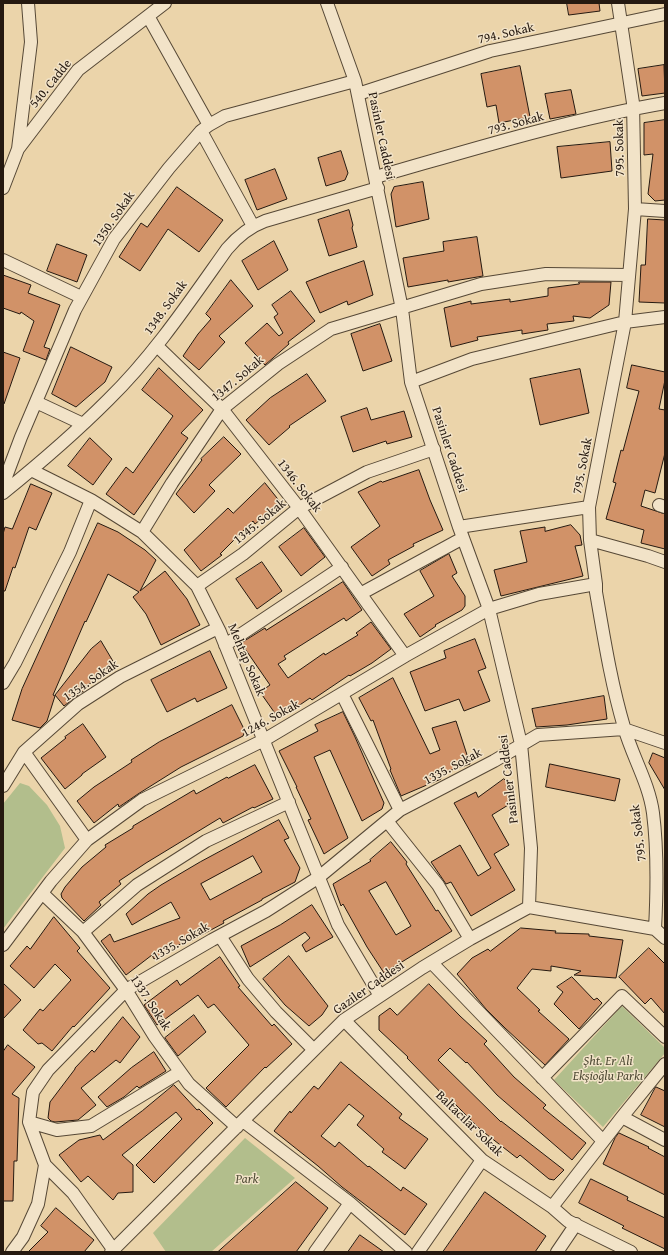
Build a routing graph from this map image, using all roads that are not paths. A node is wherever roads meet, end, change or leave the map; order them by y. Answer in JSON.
{"nodes":[{"id":1,"x":28,"y":3,"type":"edge"},
{"id":2,"x":165,"y":3,"type":"edge"},
{"id":3,"x":327,"y":3,"type":"edge"},
{"id":4,"x":618,"y":3,"type":"edge"},
{"id":5,"x":665,"y":14,"type":"edge"},
{"id":6,"x":148,"y":16,"type":"junction"},
{"id":7,"x":622,"y":23,"type":"junction"},
{"id":8,"x":355,"y":81,"type":"junction"},
{"id":9,"x":358,"y":94,"type":"junction"},
{"id":10,"x":665,"y":103,"type":"edge"},
{"id":11,"x":633,"y":109,"type":"junction"},
{"id":12,"x":205,"y":128,"type":"junction"},
{"id":13,"x":18,"y":149,"type":"junction"},
{"id":14,"x":377,"y":183,"type":"junction"},
{"id":15,"x":3,"y":188,"type":"edge"},
{"id":16,"x":635,"y":209,"type":"junction"},
{"id":17,"x":665,"y":211,"type":"edge"},
{"id":18,"x":253,"y":226,"type":"junction"},
{"id":19,"x":3,"y":260,"type":"edge"},
{"id":20,"x":629,"y":275,"type":"junction"},
{"id":21,"x":81,"y":297,"type":"junction"},
{"id":22,"x":402,"y":309,"type":"junction"},
{"id":23,"x":665,"y":317,"type":"edge"},
{"id":24,"x":625,"y":322,"type":"junction"},
{"id":25,"x":157,"y":346,"type":"junction"},
{"id":26,"x":411,"y":382,"type":"junction"},
{"id":27,"x":36,"y":402,"type":"junction"},
{"id":28,"x":222,"y":410,"type":"junction"},
{"id":29,"x":83,"y":424,"type":"junction"},
{"id":30,"x":434,"y":449,"type":"junction"},
{"id":31,"x":31,"y":470,"type":"junction"},
{"id":32,"x":3,"y":485,"type":"edge"},
{"id":33,"x":3,"y":493,"type":"edge"},
{"id":34,"x":90,"y":500,"type":"junction"},
{"id":35,"x":589,"y":507,"type":"junction"},
{"id":36,"x":299,"y":508,"type":"junction"},
{"id":37,"x":142,"y":532,"type":"junction"},
{"id":38,"x":461,"y":533,"type":"junction"},
{"id":39,"x":590,"y":540,"type":"junction"},
{"id":40,"x":665,"y":562,"type":"edge"},
{"id":41,"x":342,"y":567,"type":"junction"},
{"id":42,"x":596,"y":584,"type":"junction"},
{"id":43,"x":196,"y":586,"type":"junction"},
{"id":44,"x":362,"y":594,"type":"junction"},
{"id":45,"x":489,"y":609,"type":"junction"},
{"id":46,"x":218,"y":628,"type":"junction"},
{"id":47,"x":225,"y":645,"type":"junction"},
{"id":48,"x":405,"y":656,"type":"junction"},
{"id":49,"x":3,"y":683,"type":"edge"},
{"id":50,"x":342,"y":694,"type":"junction"},
{"id":51,"x":624,"y":728,"type":"junction"},
{"id":52,"x":264,"y":740,"type":"junction"},
{"id":53,"x":665,"y":743,"type":"edge"},
{"id":54,"x":522,"y":744,"type":"junction"},
{"id":55,"x":24,"y":752,"type":"junction"},
{"id":56,"x":3,"y":786,"type":"edge"},
{"id":57,"x":289,"y":802,"type":"junction"},
{"id":58,"x":400,"y":810,"type":"junction"},
{"id":59,"x":387,"y":821,"type":"junction"},
{"id":60,"x":87,"y":840,"type":"junction"},
{"id":61,"x":661,"y":875,"type":"edge"},
{"id":62,"x":319,"y":877,"type":"junction"},
{"id":63,"x":42,"y":893,"type":"junction"},
{"id":64,"x":529,"y":907,"type":"junction"},
{"id":65,"x":655,"y":929,"type":"junction"},
{"id":66,"x":84,"y":932,"type":"junction"},
{"id":67,"x":220,"y":936,"type":"junction"},
{"id":68,"x":470,"y":938,"type":"junction"},
{"id":69,"x":665,"y":938,"type":"edge"},
{"id":70,"x":3,"y":945,"type":"edge"},
{"id":71,"x":432,"y":962,"type":"junction"},
{"id":72,"x":126,"y":990,"type":"junction"},
{"id":73,"x":380,"y":996,"type":"junction"},
{"id":74,"x":344,"y":1020,"type":"junction"},
{"id":75,"x":665,"y":1037,"type":"edge"},
{"id":76,"x":314,"y":1050,"type":"junction"},
{"id":77,"x":665,"y":1064,"type":"edge"},
{"id":78,"x":180,"y":1072,"type":"junction"},
{"id":79,"x":542,"y":1078,"type":"junction"},
{"id":80,"x":622,"y":1116,"type":"junction"},
{"id":81,"x":29,"y":1122,"type":"junction"},
{"id":82,"x":240,"y":1124,"type":"junction"},
{"id":83,"x":665,"y":1140,"type":"edge"},
{"id":84,"x":603,"y":1142,"type":"junction"},
{"id":85,"x":482,"y":1160,"type":"junction"},
{"id":86,"x":45,"y":1165,"type":"junction"},
{"id":87,"x":350,"y":1203,"type":"junction"},
{"id":88,"x":552,"y":1207,"type":"junction"},
{"id":89,"x":576,"y":1224,"type":"junction"},
{"id":90,"x":113,"y":1251,"type":"edge"},
{"id":91,"x":12,"y":1252,"type":"edge"},
{"id":92,"x":315,"y":1252,"type":"edge"},
{"id":93,"x":406,"y":1252,"type":"edge"},
{"id":94,"x":418,"y":1252,"type":"edge"},
{"id":95,"x":557,"y":1252,"type":"edge"},
{"id":96,"x":631,"y":1252,"type":"edge"}],
"edges":[{"from":1,"to":13,"type":"street"},
{"from":2,"to":6,"type":"street","name":"540. Cadde"},
{"from":3,"to":8,"type":"street","name":"Pasinler Caddesi"},
{"from":4,"to":7,"type":"street","name":"795. Sokak"},
{"from":5,"to":7,"type":"street","name":"794. Sokak"},
{"from":6,"to":12,"type":"street"},
{"from":6,"to":13,"type":"street","name":"540. Cadde"},
{"from":7,"to":9,"type":"street","name":"794. Sokak"},
{"from":7,"to":11,"type":"street","name":"795. Sokak"},
{"from":8,"to":9,"type":"street","name":"Pasinler Caddesi"},
{"from":8,"to":12,"type":"street","name":"1350. Sokak"},
{"from":9,"to":14,"type":"street","name":"Pasinler Caddesi"},
{"from":10,"to":11,"type":"street","name":"793. Sokak"},
{"from":11,"to":14,"type":"street","name":"793. Sokak"},
{"from":11,"to":16,"type":"street","name":"795. Sokak"},
{"from":12,"to":18,"type":"street"},
{"from":12,"to":21,"type":"street","name":"1350. Sokak"},
{"from":13,"to":15,"type":"street","name":"540. Cadde"},
{"from":14,"to":18,"type":"street","name":"1348. Sokak"},
{"from":14,"to":22,"type":"street","name":"Pasinler Caddesi"},
{"from":16,"to":17,"type":"street"},
{"from":16,"to":20,"type":"street","name":"795. Sokak"},
{"from":18,"to":25,"type":"street","name":"1348. Sokak"},
{"from":19,"to":21,"type":"street"},
{"from":20,"to":22,"type":"street","name":"1347. Sokak"},
{"from":20,"to":24,"type":"street","name":"795. Sokak"},
{"from":21,"to":27,"type":"street","name":"1350. Sokak"},
{"from":22,"to":26,"type":"street","name":"Pasinler Caddesi"},
{"from":22,"to":28,"type":"street","name":"1347. Sokak"},
{"from":23,"to":24,"type":"street"},
{"from":24,"to":26,"type":"street"},
{"from":24,"to":35,"type":"street","name":"795. Sokak"},
{"from":25,"to":28,"type":"street","name":"1346. Sokak"},
{"from":25,"to":29,"type":"street","name":"1348. Sokak"},
{"from":26,"to":30,"type":"street","name":"Pasinler Caddesi"},
{"from":27,"to":29,"type":"street"},
{"from":27,"to":32,"type":"street","name":"1350. Sokak"},
{"from":28,"to":36,"type":"street","name":"1346. Sokak"},
{"from":28,"to":37,"type":"street","name":"1347. Sokak"},
{"from":29,"to":31,"type":"street","name":"1348. Sokak"},
{"from":30,"to":36,"type":"street","name":"1345. Sokak"},
{"from":30,"to":38,"type":"street","name":"Pasinler Caddesi"},
{"from":31,"to":33,"type":"street","name":"1348. Sokak"},
{"from":31,"to":34,"type":"street","name":"Mehtap Sokak"},
{"from":34,"to":37,"type":"street","name":"Mehtap Sokak"},
{"from":34,"to":49,"type":"street"},
{"from":35,"to":38,"type":"street"},
{"from":35,"to":39,"type":"street","name":"795. Sokak"},
{"from":36,"to":41,"type":"street","name":"1346. Sokak"},
{"from":36,"to":43,"type":"street","name":"1345. Sokak"},
{"from":37,"to":43,"type":"street","name":"Mehtap Sokak"},
{"from":38,"to":44,"type":"street"},
{"from":38,"to":45,"type":"street","name":"Pasinler Caddesi"},
{"from":39,"to":40,"type":"street"},
{"from":39,"to":42,"type":"street","name":"795. Sokak"},
{"from":41,"to":44,"type":"street","name":"1346. Sokak"},
{"from":41,"to":47,"type":"street"},
{"from":42,"to":45,"type":"street","name":"1246. Sokak"},
{"from":42,"to":51,"type":"street","name":"795. Sokak"},
{"from":43,"to":46,"type":"street","name":"Mehtap Sokak"},
{"from":44,"to":48,"type":"street","name":"1346. Sokak"},
{"from":45,"to":48,"type":"street","name":"1246. Sokak"},
{"from":45,"to":54,"type":"street","name":"Pasinler Caddesi"},
{"from":46,"to":47,"type":"street","name":"Mehtap Sokak"},
{"from":46,"to":55,"type":"street","name":"1354. Sokak"},
{"from":47,"to":52,"type":"street","name":"Mehtap Sokak"},
{"from":48,"to":50,"type":"street","name":"1246. Sokak"},
{"from":50,"to":52,"type":"street","name":"1246. Sokak"},
{"from":50,"to":58,"type":"street"},
{"from":51,"to":53,"type":"street"},
{"from":51,"to":54,"type":"street","name":"1335. Sokak"},
{"from":51,"to":61,"type":"street","name":"795. Sokak"},
{"from":52,"to":57,"type":"street","name":"Mehtap Sokak"},
{"from":52,"to":60,"type":"street","name":"1246. Sokak"},
{"from":54,"to":58,"type":"street","name":"1335. Sokak"},
{"from":54,"to":64,"type":"street","name":"Pasinler Caddesi"},
{"from":55,"to":56,"type":"street","name":"1354. Sokak"},
{"from":55,"to":60,"type":"street"},
{"from":57,"to":62,"type":"street","name":"Mehtap Sokak"},
{"from":57,"to":66,"type":"street"},
{"from":58,"to":59,"type":"street","name":"1335. Sokak"},
{"from":59,"to":62,"type":"street","name":"1335. Sokak"},
{"from":59,"to":68,"type":"street"},
{"from":60,"to":63,"type":"street","name":"1246. Sokak"},
{"from":61,"to":65,"type":"street","name":"795. Sokak"},
{"from":62,"to":67,"type":"street","name":"1335. Sokak"},
{"from":62,"to":73,"type":"street","name":"Mehtap Sokak"},
{"from":63,"to":66,"type":"street","name":"1337. Sokak"},
{"from":63,"to":70,"type":"street","name":"1246. Sokak"},
{"from":64,"to":65,"type":"street"},
{"from":64,"to":68,"type":"street","name":"Gaziler Caddesi"},
{"from":65,"to":69,"type":"street"},
{"from":66,"to":72,"type":"street","name":"1337. Sokak"},
{"from":67,"to":72,"type":"street","name":"1335. Sokak"},
{"from":67,"to":76,"type":"street"},
{"from":68,"to":71,"type":"street","name":"Gaziler Caddesi"},
{"from":71,"to":73,"type":"street","name":"Gaziler Caddesi"},
{"from":71,"to":79,"type":"street"},
{"from":72,"to":78,"type":"street","name":"1337. Sokak"},
{"from":72,"to":81,"type":"street","name":"1335. Sokak"},
{"from":73,"to":74,"type":"street","name":"Gaziler Caddesi"},
{"from":74,"to":76,"type":"street","name":"Gaziler Caddesi"},
{"from":74,"to":85,"type":"street","name":"Baltacılar Sokak"},
{"from":75,"to":79,"type":"street"},
{"from":76,"to":82,"type":"street","name":"Gaziler Caddesi"},
{"from":77,"to":80,"type":"street"},
{"from":78,"to":81,"type":"street"},
{"from":78,"to":82,"type":"street","name":"1337. Sokak"},
{"from":79,"to":84,"type":"street"},
{"from":80,"to":83,"type":"street"},
{"from":80,"to":84,"type":"street"},
{"from":81,"to":86,"type":"street","name":"1335. Sokak"},
{"from":82,"to":87,"type":"street","name":"1337. Sokak"},
{"from":82,"to":90,"type":"street","name":"Gaziler Caddesi"},
{"from":84,"to":88,"type":"street"},
{"from":85,"to":88,"type":"street","name":"Baltacılar Sokak"},
{"from":85,"to":94,"type":"street"},
{"from":86,"to":90,"type":"street","name":"1335. Sokak"},
{"from":86,"to":91,"type":"street"},
{"from":87,"to":92,"type":"street"},
{"from":87,"to":93,"type":"street","name":"1337. Sokak"},
{"from":88,"to":89,"type":"street","name":"Baltacılar Sokak"},
{"from":89,"to":95,"type":"street"},
{"from":89,"to":96,"type":"street","name":"Baltacılar Sokak"}]}
